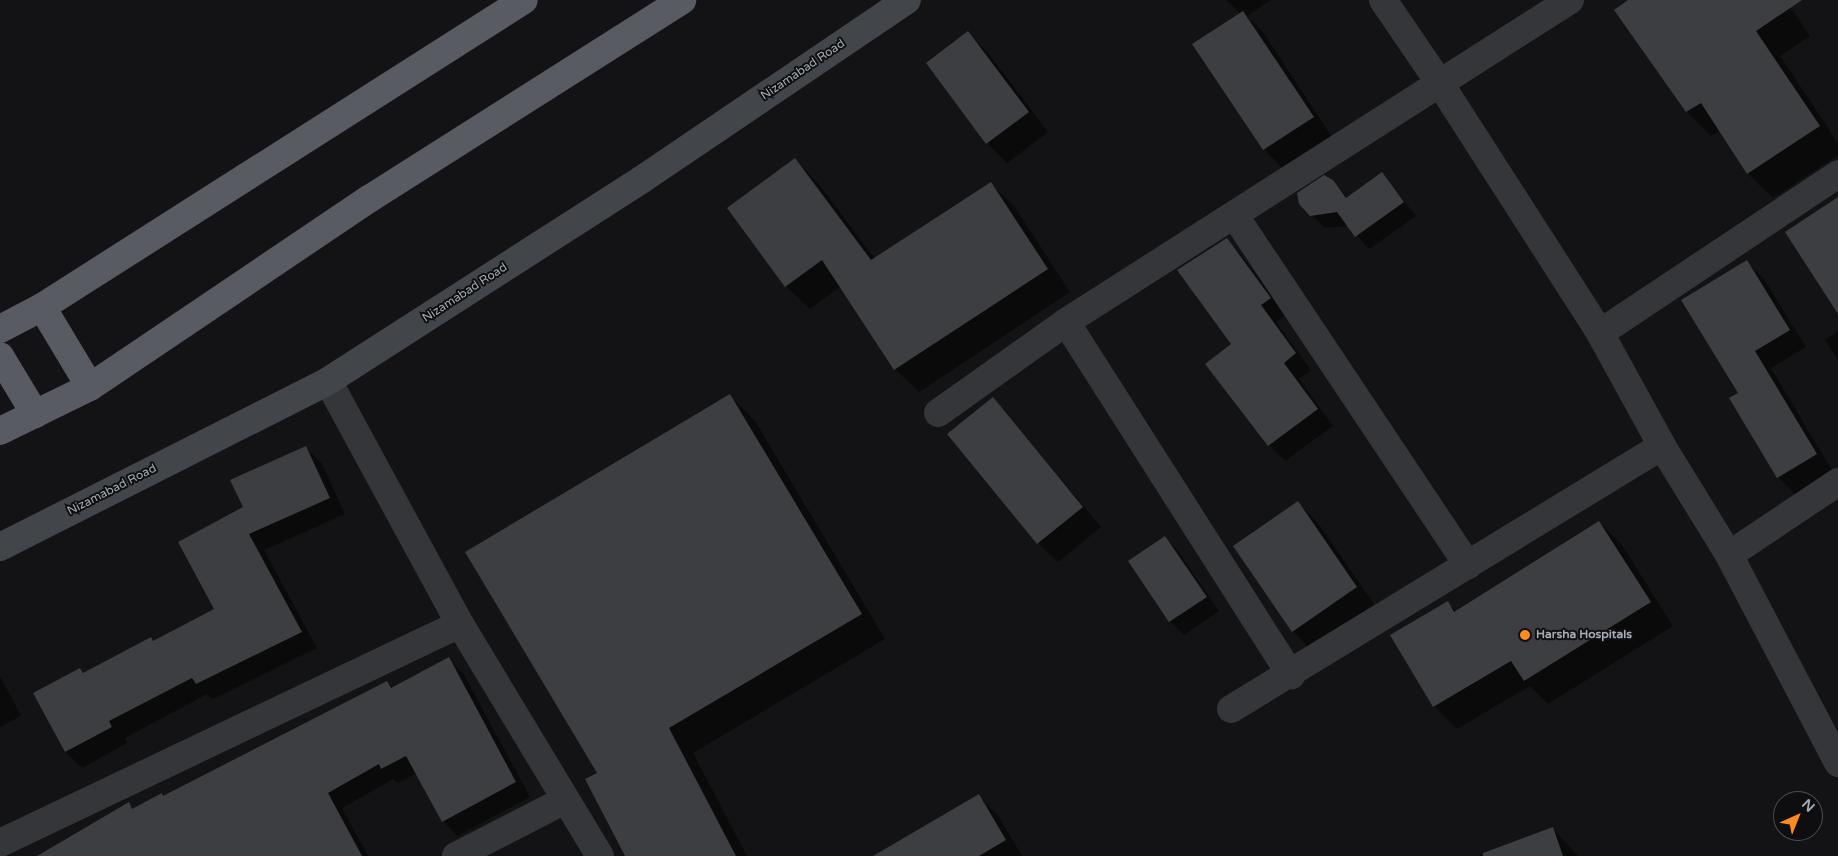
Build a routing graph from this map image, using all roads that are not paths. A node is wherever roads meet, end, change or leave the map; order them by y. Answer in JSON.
{"nodes":[{"id":1,"x":524,"y":0,"type":"edge"},
{"id":2,"x":682,"y":0,"type":"edge"},
{"id":3,"x":908,"y":0,"type":"edge"},
{"id":4,"x":1383,"y":0,"type":"edge"},
{"id":5,"x":1570,"y":0,"type":"edge"},
{"id":6,"x":1441,"y":85,"type":"junction"},
{"id":7,"x":1838,"y":174,"type":"edge"},
{"id":8,"x":1235,"y":216,"type":"junction"},
{"id":9,"x":42,"y":306,"type":"junction"},
{"id":10,"x":1066,"y":322,"type":"junction"},
{"id":11,"x":0,"y":328,"type":"edge"},
{"id":12,"x":1600,"y":333,"type":"junction"},
{"id":13,"x":0,"y":356,"type":"edge"},
{"id":14,"x":328,"y":381,"type":"junction"},
{"id":15,"x":90,"y":387,"type":"junction"},
{"id":16,"x":938,"y":413,"type":"dead end"},
{"id":17,"x":35,"y":414,"type":"junction"},
{"id":18,"x":0,"y":432,"type":"edge"},
{"id":19,"x":1662,"y":446,"type":"junction"},
{"id":20,"x":1838,"y":482,"type":"edge"},
{"id":21,"x":0,"y":547,"type":"edge"},
{"id":22,"x":1729,"y":554,"type":"junction"},
{"id":23,"x":1468,"y":566,"type":"junction"},
{"id":24,"x":460,"y":624,"type":"junction"},
{"id":25,"x":1291,"y":675,"type":"junction"},
{"id":26,"x":1231,"y":709,"type":"dead end"},
{"id":27,"x":1838,"y":763,"type":"edge"},
{"id":28,"x":565,"y":800,"type":"junction"},
{"id":29,"x":0,"y":844,"type":"edge"},
{"id":30,"x":456,"y":856,"type":"edge"},
{"id":31,"x":600,"y":856,"type":"edge"}],
"edges":[{"from":1,"to":9,"type":"highway"},
{"from":2,"to":15,"type":"highway"},
{"from":3,"to":14,"type":"main road","name":"Nizamabad Road"},
{"from":4,"to":6,"type":"street"},
{"from":5,"to":6,"type":"street"},
{"from":6,"to":8,"type":"street"},
{"from":6,"to":12,"type":"street"},
{"from":7,"to":12,"type":"street"},
{"from":8,"to":10,"type":"street"},
{"from":8,"to":23,"type":"street"},
{"from":9,"to":11,"type":"highway"},
{"from":9,"to":15,"type":"highway"},
{"from":10,"to":16,"type":"street"},
{"from":10,"to":25,"type":"street"},
{"from":12,"to":19,"type":"street"},
{"from":13,"to":17,"type":"highway"},
{"from":14,"to":21,"type":"main road","name":"Nizamabad Road"},
{"from":14,"to":24,"type":"street"},
{"from":15,"to":17,"type":"highway"},
{"from":17,"to":18,"type":"highway"},
{"from":19,"to":22,"type":"street"},
{"from":19,"to":23,"type":"street"},
{"from":20,"to":22,"type":"street"},
{"from":22,"to":27,"type":"street"},
{"from":23,"to":25,"type":"street"},
{"from":24,"to":28,"type":"street"},
{"from":24,"to":29,"type":"street"},
{"from":25,"to":26,"type":"street"},
{"from":28,"to":30,"type":"street"},
{"from":28,"to":31,"type":"street"}]}
